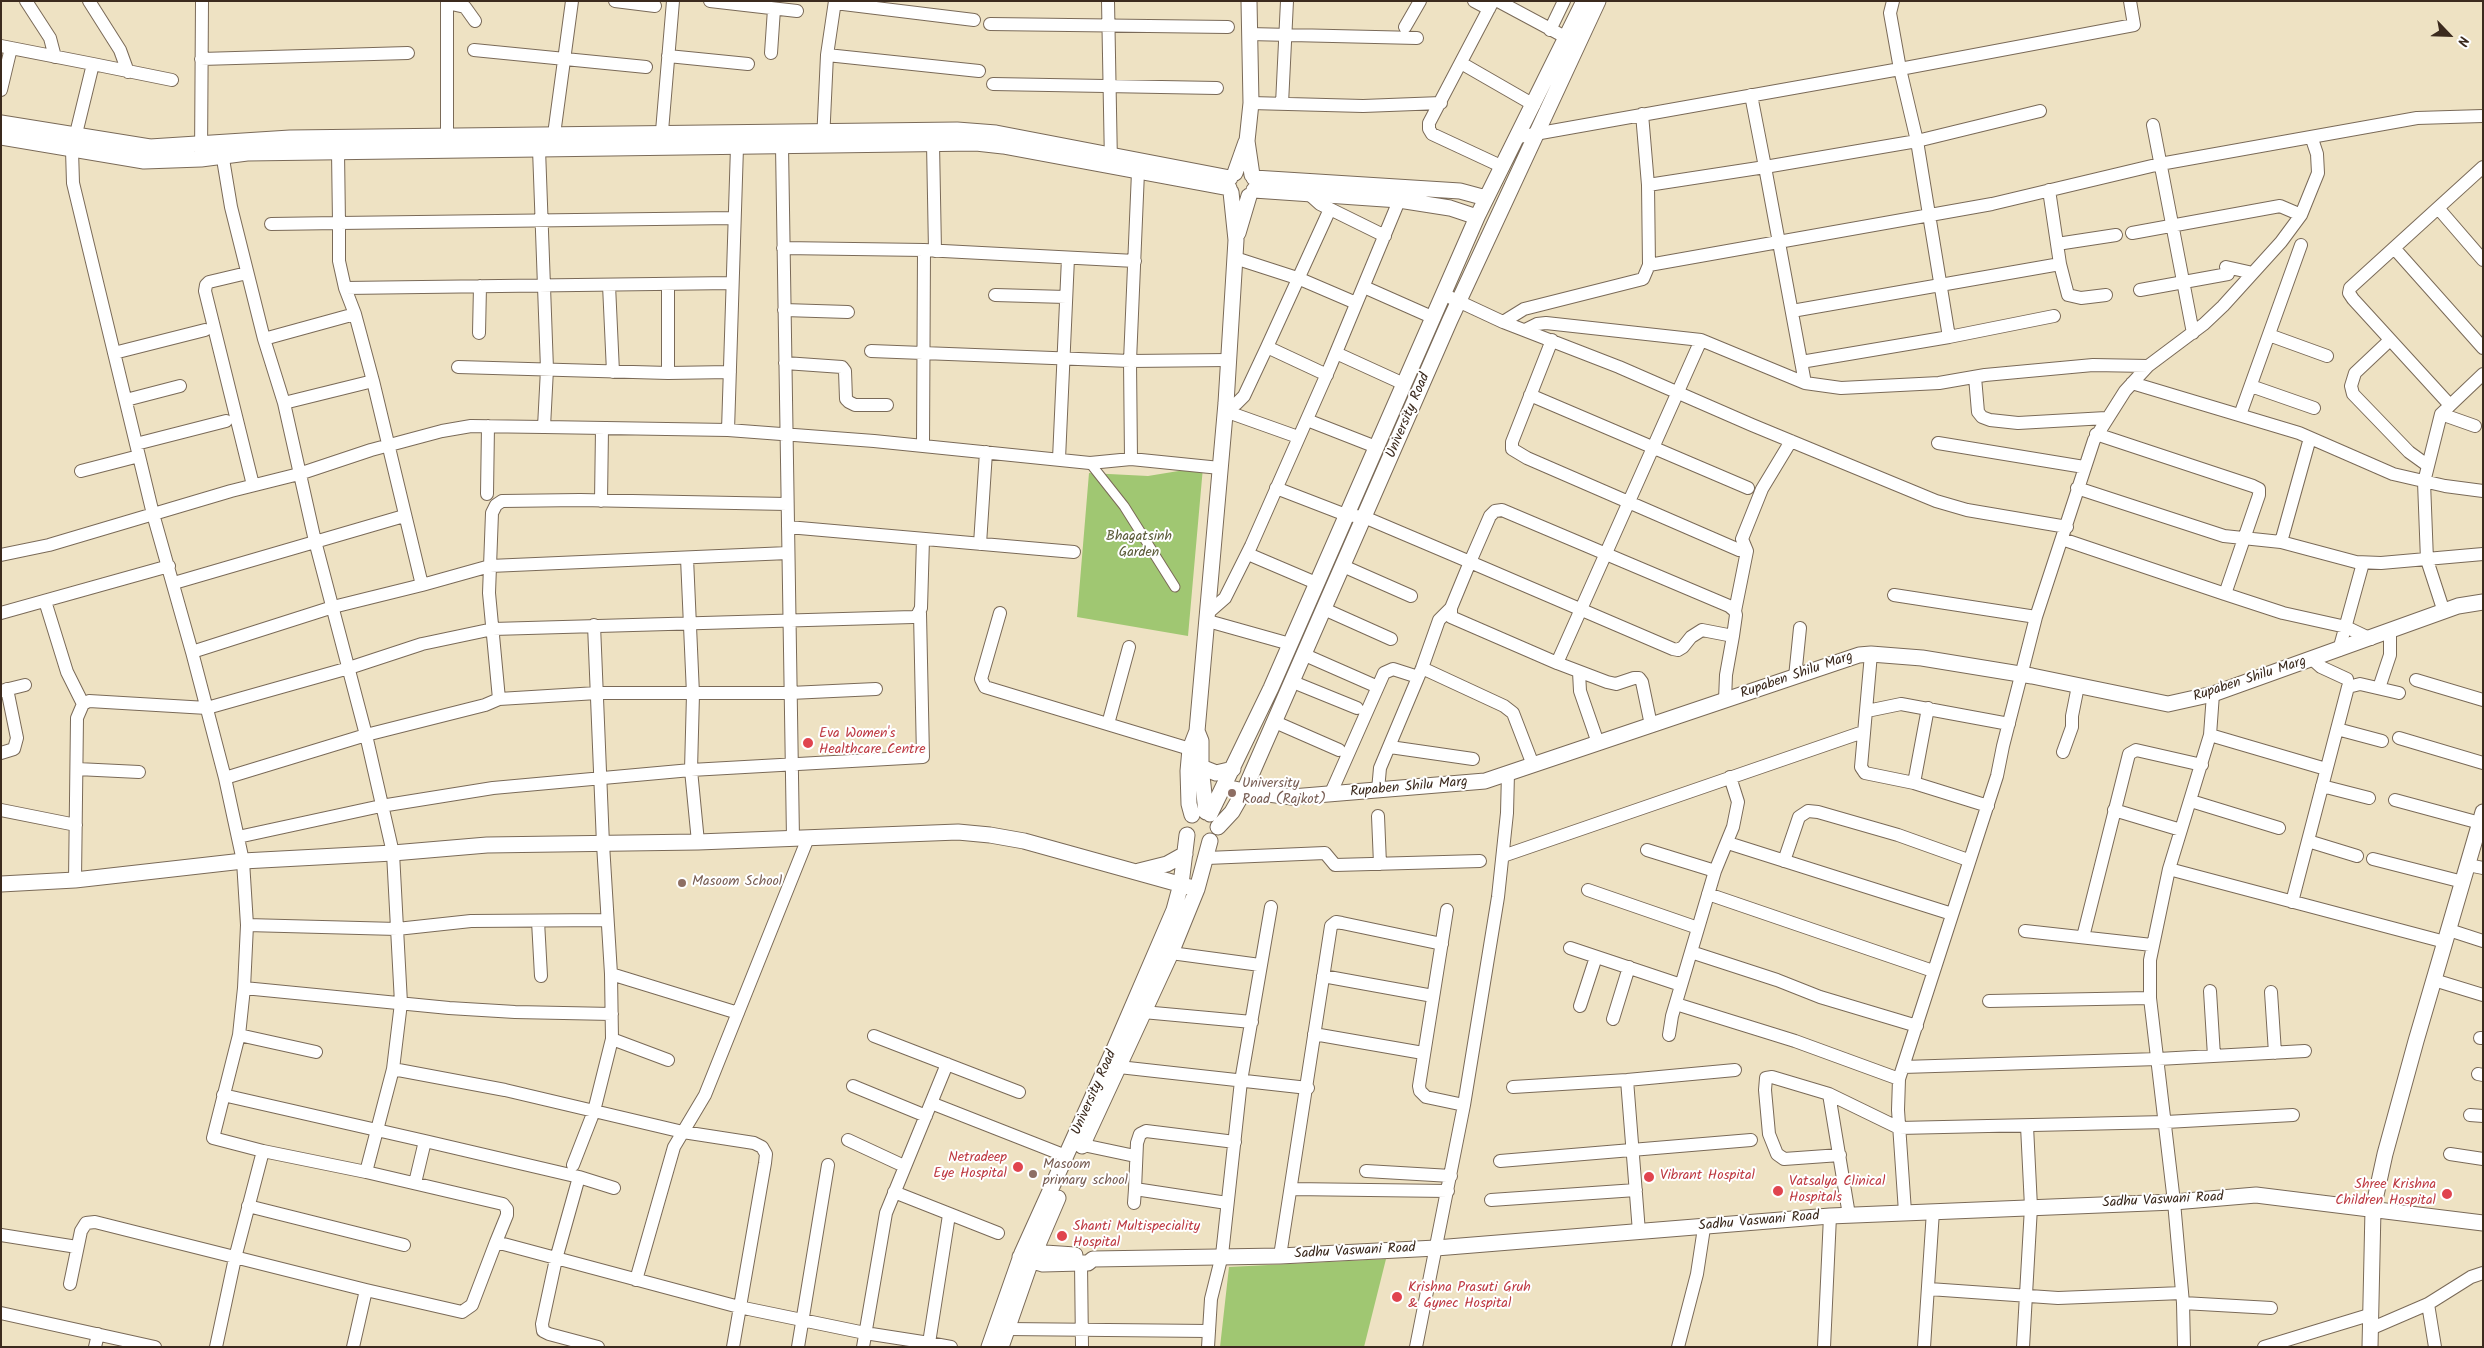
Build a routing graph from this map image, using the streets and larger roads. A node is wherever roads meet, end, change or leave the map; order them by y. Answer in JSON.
{"nodes":[{"id":1,"x":89,"y":1,"type":"edge"},
{"id":2,"x":202,"y":1,"type":"edge"},
{"id":3,"x":572,"y":1,"type":"edge"},
{"id":4,"x":616,"y":1,"type":"edge"},
{"id":5,"x":673,"y":1,"type":"edge"},
{"id":6,"x":710,"y":1,"type":"edge"},
{"id":7,"x":1108,"y":1,"type":"edge"},
{"id":8,"x":1249,"y":1,"type":"edge"},
{"id":9,"x":1287,"y":1,"type":"edge"},
{"id":10,"x":1420,"y":1,"type":"edge"},
{"id":11,"x":1474,"y":1,"type":"edge"},
{"id":12,"x":1564,"y":1,"type":"edge"},
{"id":13,"x":1584,"y":1,"type":"edge"},
{"id":14,"x":1598,"y":1,"type":"edge"},
{"id":15,"x":1893,"y":1,"type":"edge"},
{"id":16,"x":2130,"y":1,"type":"edge"},
{"id":17,"x":29,"y":2,"type":"edge"},
{"id":18,"x":446,"y":2,"type":"edge"},
{"id":19,"x":835,"y":2,"type":"edge"},
{"id":20,"x":1493,"y":4,"type":"edge"},
{"id":21,"x":655,"y":6,"type":"dead end"},
{"id":22,"x":774,"y":9,"type":"junction"},
{"id":23,"x":797,"y":11,"type":"dead end"},
{"id":24,"x":974,"y":20,"type":"dead end"},
{"id":25,"x":475,"y":21,"type":"dead end"},
{"id":26,"x":990,"y":24,"type":"dead end"},
{"id":27,"x":1107,"y":26,"type":"junction"},
{"id":28,"x":1228,"y":27,"type":"dead end"},
{"id":29,"x":1405,"y":27,"type":"dead end"},
{"id":30,"x":1550,"y":30,"type":"junction"},
{"id":31,"x":1249,"y":34,"type":"junction"},
{"id":32,"x":1285,"y":35,"type":"junction"},
{"id":33,"x":1417,"y":38,"type":"dead end"},
{"id":34,"x":1567,"y":38,"type":"junction"},
{"id":35,"x":6,"y":47,"type":"edge"},
{"id":36,"x":474,"y":50,"type":"dead end"},
{"id":37,"x":408,"y":53,"type":"dead end"},
{"id":38,"x":771,"y":53,"type":"dead end"},
{"id":39,"x":827,"y":55,"type":"junction"},
{"id":40,"x":668,"y":56,"type":"junction"},
{"id":41,"x":55,"y":57,"type":"junction"},
{"id":42,"x":201,"y":59,"type":"junction"},
{"id":43,"x":566,"y":59,"type":"junction"},
{"id":44,"x":1461,"y":63,"type":"junction"},
{"id":45,"x":93,"y":64,"type":"junction"},
{"id":46,"x":748,"y":64,"type":"dead end"},
{"id":47,"x":646,"y":67,"type":"dead end"},
{"id":48,"x":1900,"y":69,"type":"junction"},
{"id":49,"x":979,"y":71,"type":"dead end"},
{"id":50,"x":128,"y":72,"type":"junction"},
{"id":51,"x":172,"y":80,"type":"dead end"},
{"id":52,"x":993,"y":84,"type":"dead end"},
{"id":53,"x":1109,"y":86,"type":"junction"},
{"id":54,"x":1217,"y":88,"type":"dead end"},
{"id":55,"x":1,"y":90,"type":"edge"},
{"id":56,"x":1751,"y":95,"type":"junction"},
{"id":57,"x":1250,"y":103,"type":"junction"},
{"id":58,"x":1441,"y":103,"type":"junction"},
{"id":59,"x":1282,"y":104,"type":"junction"},
{"id":60,"x":1534,"y":105,"type":"junction"},
{"id":61,"x":2040,"y":111,"type":"dead end"},
{"id":62,"x":1642,"y":114,"type":"junction"},
{"id":63,"x":2483,"y":116,"type":"edge"},
{"id":64,"x":1,"y":123,"type":"edge"},
{"id":65,"x":2153,"y":125,"type":"dead end"},
{"id":66,"x":446,"y":134,"type":"junction"},
{"id":67,"x":1538,"y":134,"type":"junction"},
{"id":68,"x":1,"y":136,"type":"edge"},
{"id":69,"x":1518,"y":137,"type":"junction"},
{"id":70,"x":2312,"y":138,"type":"junction"},
{"id":71,"x":823,"y":139,"type":"junction"},
{"id":72,"x":1247,"y":140,"type":"junction"},
{"id":73,"x":661,"y":141,"type":"junction"},
{"id":74,"x":1917,"y":141,"type":"junction"},
{"id":75,"x":73,"y":143,"type":"junction"},
{"id":76,"x":933,"y":143,"type":"junction"},
{"id":77,"x":549,"y":144,"type":"junction"},
{"id":78,"x":782,"y":146,"type":"junction"},
{"id":79,"x":737,"y":147,"type":"junction"},
{"id":80,"x":221,"y":149,"type":"junction"},
{"id":81,"x":201,"y":151,"type":"junction"},
{"id":82,"x":447,"y":151,"type":"junction"},
{"id":83,"x":338,"y":152,"type":"junction"},
{"id":84,"x":1112,"y":161,"type":"junction"},
{"id":85,"x":2160,"y":164,"type":"junction"},
{"id":86,"x":1503,"y":167,"type":"junction"},
{"id":87,"x":1765,"y":167,"type":"junction"},
{"id":88,"x":2483,"y":167,"type":"edge"},
{"id":89,"x":1138,"y":172,"type":"junction"},
{"id":90,"x":1231,"y":183,"type":"junction"},
{"id":91,"x":1252,"y":185,"type":"junction"},
{"id":92,"x":1648,"y":185,"type":"junction"},
{"id":93,"x":2049,"y":190,"type":"junction"},
{"id":94,"x":1402,"y":193,"type":"junction"},
{"id":95,"x":1310,"y":195,"type":"junction"},
{"id":96,"x":1486,"y":198,"type":"junction"},
{"id":97,"x":2438,"y":208,"type":"junction"},
{"id":98,"x":1330,"y":209,"type":"junction"},
{"id":99,"x":1930,"y":215,"type":"junction"},
{"id":100,"x":2301,"y":215,"type":"junction"},
{"id":101,"x":1477,"y":217,"type":"junction"},
{"id":102,"x":734,"y":218,"type":"junction"},
{"id":103,"x":541,"y":222,"type":"junction"},
{"id":104,"x":338,"y":223,"type":"junction"},
{"id":105,"x":271,"y":224,"type":"dead end"},
{"id":106,"x":2172,"y":227,"type":"junction"},
{"id":107,"x":2132,"y":233,"type":"dead end"},
{"id":108,"x":1385,"y":236,"type":"junction"},
{"id":109,"x":2116,"y":236,"type":"dead end"},
{"id":110,"x":1236,"y":240,"type":"junction"},
{"id":111,"x":1780,"y":242,"type":"junction"},
{"id":112,"x":2057,"y":244,"type":"junction"},
{"id":113,"x":2302,"y":245,"type":"dead end"},
{"id":114,"x":784,"y":248,"type":"junction"},
{"id":115,"x":2394,"y":248,"type":"junction"},
{"id":116,"x":930,"y":251,"type":"junction"},
{"id":117,"x":1068,"y":258,"type":"junction"},
{"id":118,"x":1235,"y":258,"type":"junction"},
{"id":119,"x":2483,"y":260,"type":"edge"},
{"id":120,"x":1135,"y":261,"type":"junction"},
{"id":121,"x":2060,"y":264,"type":"junction"},
{"id":122,"x":1649,"y":265,"type":"junction"},
{"id":123,"x":247,"y":273,"type":"junction"},
{"id":124,"x":2252,"y":273,"type":"junction"},
{"id":125,"x":1300,"y":279,"type":"junction"},
{"id":126,"x":732,"y":283,"type":"junction"},
{"id":127,"x":668,"y":284,"type":"junction"},
{"id":128,"x":2183,"y":284,"type":"junction"},
{"id":129,"x":609,"y":285,"type":"junction"},
{"id":130,"x":480,"y":286,"type":"junction"},
{"id":131,"x":544,"y":286,"type":"junction"},
{"id":132,"x":1364,"y":286,"type":"junction"},
{"id":133,"x":1941,"y":286,"type":"junction"},
{"id":134,"x":345,"y":288,"type":"junction"},
{"id":135,"x":2140,"y":290,"type":"dead end"},
{"id":136,"x":995,"y":295,"type":"dead end"},
{"id":137,"x":1445,"y":295,"type":"junction"},
{"id":138,"x":2106,"y":295,"type":"dead end"},
{"id":139,"x":1066,"y":297,"type":"junction"},
{"id":140,"x":1459,"y":302,"type":"junction"},
{"id":141,"x":1356,"y":303,"type":"junction"},
{"id":142,"x":784,"y":310,"type":"junction"},
{"id":143,"x":1792,"y":311,"type":"junction"},
{"id":144,"x":848,"y":312,"type":"dead end"},
{"id":145,"x":355,"y":314,"type":"junction"},
{"id":146,"x":2054,"y":316,"type":"dead end"},
{"id":147,"x":1434,"y":318,"type":"junction"},
{"id":148,"x":1503,"y":322,"type":"junction"},
{"id":149,"x":205,"y":330,"type":"dead end"},
{"id":150,"x":1526,"y":330,"type":"junction"},
{"id":151,"x":479,"y":333,"type":"dead end"},
{"id":152,"x":2192,"y":333,"type":"junction"},
{"id":153,"x":2269,"y":335,"type":"junction"},
{"id":154,"x":1949,"y":337,"type":"junction"},
{"id":155,"x":264,"y":339,"type":"junction"},
{"id":156,"x":1552,"y":340,"type":"junction"},
{"id":157,"x":1701,"y":340,"type":"junction"},
{"id":158,"x":2390,"y":340,"type":"junction"},
{"id":159,"x":1267,"y":347,"type":"junction"},
{"id":160,"x":2483,"y":348,"type":"edge"},
{"id":161,"x":871,"y":352,"type":"dead end"},
{"id":162,"x":114,"y":353,"type":"junction"},
{"id":163,"x":1336,"y":353,"type":"junction"},
{"id":164,"x":924,"y":354,"type":"junction"},
{"id":165,"x":2327,"y":356,"type":"dead end"},
{"id":166,"x":1063,"y":359,"type":"junction"},
{"id":167,"x":1228,"y":360,"type":"junction"},
{"id":168,"x":1130,"y":361,"type":"junction"},
{"id":169,"x":1801,"y":362,"type":"junction"},
{"id":170,"x":785,"y":363,"type":"junction"},
{"id":171,"x":2148,"y":366,"type":"junction"},
{"id":172,"x":458,"y":367,"type":"dead end"},
{"id":173,"x":547,"y":369,"type":"junction"},
{"id":174,"x":613,"y":372,"type":"junction"},
{"id":175,"x":730,"y":372,"type":"junction"},
{"id":176,"x":668,"y":373,"type":"junction"},
{"id":177,"x":2483,"y":374,"type":"edge"},
{"id":178,"x":1327,"y":375,"type":"junction"},
{"id":179,"x":1975,"y":377,"type":"junction"},
{"id":180,"x":373,"y":381,"type":"junction"},
{"id":181,"x":1805,"y":383,"type":"junction"},
{"id":182,"x":2132,"y":383,"type":"junction"},
{"id":183,"x":1404,"y":384,"type":"junction"},
{"id":184,"x":180,"y":386,"type":"dead end"},
{"id":185,"x":2251,"y":386,"type":"junction"},
{"id":186,"x":1677,"y":393,"type":"junction"},
{"id":187,"x":1530,"y":395,"type":"junction"},
{"id":188,"x":126,"y":400,"type":"junction"},
{"id":189,"x":284,"y":403,"type":"junction"},
{"id":190,"x":2449,"y":404,"type":"junction"},
{"id":191,"x":887,"y":405,"type":"dead end"},
{"id":192,"x":1225,"y":407,"type":"junction"},
{"id":193,"x":2314,"y":408,"type":"dead end"},
{"id":194,"x":2441,"y":414,"type":"junction"},
{"id":195,"x":2240,"y":415,"type":"junction"},
{"id":196,"x":2106,"y":418,"type":"junction"},
{"id":197,"x":1307,"y":420,"type":"junction"},
{"id":198,"x":226,"y":421,"type":"dead end"},
{"id":199,"x":488,"y":426,"type":"junction"},
{"id":200,"x":2475,"y":426,"type":"dead end"},
{"id":201,"x":544,"y":427,"type":"junction"},
{"id":202,"x":602,"y":429,"type":"junction"},
{"id":203,"x":728,"y":430,"type":"junction"},
{"id":204,"x":786,"y":434,"type":"junction"},
{"id":205,"x":2096,"y":434,"type":"junction"},
{"id":206,"x":1298,"y":437,"type":"junction"},
{"id":207,"x":2310,"y":438,"type":"junction"},
{"id":208,"x":1790,"y":441,"type":"junction"},
{"id":209,"x":1938,"y":443,"type":"dead end"},
{"id":210,"x":388,"y":446,"type":"junction"},
{"id":211,"x":923,"y":446,"type":"junction"},
{"id":212,"x":1376,"y":447,"type":"junction"},
{"id":213,"x":1653,"y":448,"type":"junction"},
{"id":214,"x":138,"y":450,"type":"junction"},
{"id":215,"x":986,"y":452,"type":"junction"},
{"id":216,"x":1059,"y":459,"type":"junction"},
{"id":217,"x":1131,"y":459,"type":"junction"},
{"id":218,"x":1090,"y":462,"type":"junction"},
{"id":219,"x":2428,"y":465,"type":"junction"},
{"id":220,"x":2084,"y":467,"type":"junction"},
{"id":221,"x":1220,"y":468,"type":"junction"},
{"id":222,"x":81,"y":471,"type":"dead end"},
{"id":223,"x":299,"y":474,"type":"junction"},
{"id":224,"x":2424,"y":482,"type":"junction"},
{"id":225,"x":253,"y":486,"type":"junction"},
{"id":226,"x":1276,"y":488,"type":"junction"},
{"id":227,"x":1748,"y":488,"type":"dead end"},
{"id":228,"x":2077,"y":488,"type":"junction"},
{"id":229,"x":2483,"y":491,"type":"edge"},
{"id":230,"x":487,"y":494,"type":"dead end"},
{"id":231,"x":601,"y":501,"type":"junction"},
{"id":232,"x":1630,"y":501,"type":"junction"},
{"id":233,"x":788,"y":504,"type":"junction"},
{"id":234,"x":153,"y":514,"type":"junction"},
{"id":235,"x":1346,"y":515,"type":"junction"},
{"id":236,"x":404,"y":516,"type":"junction"},
{"id":237,"x":1364,"y":517,"type":"junction"},
{"id":238,"x":788,"y":527,"type":"junction"},
{"id":239,"x":2067,"y":527,"type":"junction"},
{"id":240,"x":923,"y":539,"type":"junction"},
{"id":241,"x":2062,"y":539,"type":"junction"},
{"id":242,"x":2244,"y":540,"type":"junction"},
{"id":243,"x":315,"y":541,"type":"junction"},
{"id":244,"x":2281,"y":542,"type":"junction"},
{"id":245,"x":980,"y":544,"type":"junction"},
{"id":246,"x":1739,"y":550,"type":"dead end"},
{"id":247,"x":1074,"y":552,"type":"dead end"},
{"id":248,"x":788,"y":554,"type":"junction"},
{"id":249,"x":1248,"y":554,"type":"junction"},
{"id":250,"x":2483,"y":554,"type":"edge"},
{"id":251,"x":1,"y":555,"type":"edge"},
{"id":252,"x":1604,"y":555,"type":"junction"},
{"id":253,"x":687,"y":558,"type":"junction"},
{"id":254,"x":2426,"y":560,"type":"junction"},
{"id":255,"x":1470,"y":562,"type":"junction"},
{"id":256,"x":2364,"y":563,"type":"junction"},
{"id":257,"x":169,"y":566,"type":"junction"},
{"id":258,"x":490,"y":566,"type":"junction"},
{"id":259,"x":1343,"y":566,"type":"junction"},
{"id":260,"x":174,"y":583,"type":"junction"},
{"id":261,"x":1316,"y":583,"type":"junction"},
{"id":262,"x":422,"y":585,"type":"junction"},
{"id":263,"x":1175,"y":587,"type":"dead end"},
{"id":264,"x":2225,"y":594,"type":"junction"},
{"id":265,"x":1894,"y":595,"type":"dead end"},
{"id":266,"x":1410,"y":596,"type":"dead end"},
{"id":267,"x":45,"y":600,"type":"junction"},
{"id":268,"x":2483,"y":602,"type":"edge"},
{"id":269,"x":333,"y":607,"type":"junction"},
{"id":270,"x":1451,"y":608,"type":"junction"},
{"id":271,"x":1324,"y":609,"type":"junction"},
{"id":272,"x":1581,"y":609,"type":"junction"},
{"id":273,"x":1735,"y":611,"type":"junction"},
{"id":274,"x":920,"y":612,"type":"junction"},
{"id":275,"x":2444,"y":612,"type":"junction"},
{"id":276,"x":1,"y":613,"type":"edge"},
{"id":277,"x":1000,"y":613,"type":"dead end"},
{"id":278,"x":1208,"y":617,"type":"junction"},
{"id":279,"x":2036,"y":617,"type":"junction"},
{"id":280,"x":789,"y":620,"type":"junction"},
{"id":281,"x":689,"y":623,"type":"junction"},
{"id":282,"x":594,"y":625,"type":"junction"},
{"id":283,"x":2346,"y":627,"type":"junction"},
{"id":284,"x":1800,"y":628,"type":"dead end"},
{"id":285,"x":493,"y":629,"type":"junction"},
{"id":286,"x":2390,"y":632,"type":"junction"},
{"id":287,"x":1732,"y":636,"type":"junction"},
{"id":288,"x":1391,"y":639,"type":"dead end"},
{"id":289,"x":2371,"y":639,"type":"junction"},
{"id":290,"x":1290,"y":644,"type":"junction"},
{"id":291,"x":1129,"y":647,"type":"dead end"},
{"id":292,"x":2339,"y":650,"type":"junction"},
{"id":293,"x":192,"y":652,"type":"junction"},
{"id":294,"x":1872,"y":654,"type":"junction"},
{"id":295,"x":1305,"y":655,"type":"junction"},
{"id":296,"x":2312,"y":659,"type":"junction"},
{"id":297,"x":1557,"y":663,"type":"junction"},
{"id":298,"x":349,"y":668,"type":"junction"},
{"id":299,"x":1579,"y":672,"type":"junction"},
{"id":300,"x":1420,"y":673,"type":"junction"},
{"id":301,"x":2020,"y":674,"type":"junction"},
{"id":302,"x":1795,"y":677,"type":"junction"},
{"id":303,"x":2347,"y":678,"type":"dead end"},
{"id":304,"x":2416,"y":680,"type":"dead end"},
{"id":305,"x":1293,"y":682,"type":"junction"},
{"id":306,"x":1371,"y":684,"type":"dead end"},
{"id":307,"x":25,"y":685,"type":"dead end"},
{"id":308,"x":2078,"y":686,"type":"junction"},
{"id":309,"x":2379,"y":688,"type":"junction"},
{"id":310,"x":876,"y":689,"type":"dead end"},
{"id":311,"x":4,"y":690,"type":"edge"},
{"id":312,"x":597,"y":693,"type":"junction"},
{"id":313,"x":790,"y":693,"type":"junction"},
{"id":314,"x":2399,"y":693,"type":"dead end"},
{"id":315,"x":693,"y":694,"type":"junction"},
{"id":316,"x":2213,"y":694,"type":"junction"},
{"id":317,"x":499,"y":699,"type":"junction"},
{"id":318,"x":1725,"y":700,"type":"junction"},
{"id":319,"x":2483,"y":700,"type":"edge"},
{"id":320,"x":83,"y":704,"type":"junction"},
{"id":321,"x":208,"y":708,"type":"junction"},
{"id":322,"x":1357,"y":708,"type":"dead end"},
{"id":323,"x":1928,"y":708,"type":"junction"},
{"id":324,"x":1867,"y":711,"type":"junction"},
{"id":325,"x":1275,"y":722,"type":"junction"},
{"id":326,"x":1108,"y":724,"type":"junction"},
{"id":327,"x":2009,"y":724,"type":"junction"},
{"id":328,"x":1651,"y":725,"type":"junction"},
{"id":329,"x":2336,"y":729,"type":"junction"},
{"id":330,"x":1197,"y":732,"type":"junction"},
{"id":331,"x":1863,"y":732,"type":"junction"},
{"id":332,"x":366,"y":735,"type":"junction"},
{"id":333,"x":2210,"y":735,"type":"junction"},
{"id":334,"x":2399,"y":738,"type":"dead end"},
{"id":335,"x":2382,"y":741,"type":"dead end"},
{"id":336,"x":1598,"y":742,"type":"junction"},
{"id":337,"x":1390,"y":746,"type":"junction"},
{"id":338,"x":1190,"y":749,"type":"junction"},
{"id":339,"x":1339,"y":750,"type":"dead end"},
{"id":340,"x":2063,"y":752,"type":"dead end"},
{"id":341,"x":1,"y":753,"type":"edge"},
{"id":342,"x":1473,"y":759,"type":"dead end"},
{"id":343,"x":2483,"y":763,"type":"edge"},
{"id":344,"x":1533,"y":765,"type":"junction"},
{"id":345,"x":2202,"y":765,"type":"junction"},
{"id":346,"x":791,"y":766,"type":"junction"},
{"id":347,"x":1201,"y":767,"type":"junction"},
{"id":348,"x":76,"y":769,"type":"junction"},
{"id":349,"x":1233,"y":769,"type":"junction"},
{"id":350,"x":2326,"y":769,"type":"junction"},
{"id":351,"x":691,"y":770,"type":"junction"},
{"id":352,"x":139,"y":772,"type":"dead end"},
{"id":353,"x":1508,"y":773,"type":"junction"},
{"id":354,"x":1730,"y":777,"type":"junction"},
{"id":355,"x":225,"y":778,"type":"junction"},
{"id":356,"x":600,"y":780,"type":"junction"},
{"id":357,"x":1914,"y":783,"type":"junction"},
{"id":358,"x":1225,"y":786,"type":"junction"},
{"id":359,"x":2322,"y":786,"type":"junction"},
{"id":360,"x":1378,"y":790,"type":"junction"},
{"id":361,"x":1244,"y":792,"type":"junction"},
{"id":362,"x":1330,"y":795,"type":"junction"},
{"id":363,"x":2369,"y":798,"type":"dead end"},
{"id":364,"x":2191,"y":800,"type":"junction"},
{"id":365,"x":2395,"y":800,"type":"dead end"},
{"id":366,"x":381,"y":806,"type":"junction"},
{"id":367,"x":1988,"y":806,"type":"junction"},
{"id":368,"x":1,"y":810,"type":"edge"},
{"id":369,"x":2114,"y":810,"type":"junction"},
{"id":370,"x":1203,"y":813,"type":"junction"},
{"id":371,"x":1378,"y":816,"type":"dead end"},
{"id":372,"x":76,"y":825,"type":"junction"},
{"id":373,"x":2481,"y":825,"type":"edge"},
{"id":374,"x":1218,"y":827,"type":"junction"},
{"id":375,"x":2279,"y":828,"type":"dead end"},
{"id":376,"x":2182,"y":830,"type":"junction"},
{"id":377,"x":1188,"y":835,"type":"junction"},
{"id":378,"x":238,"y":837,"type":"junction"},
{"id":379,"x":793,"y":838,"type":"junction"},
{"id":380,"x":808,"y":838,"type":"junction"},
{"id":381,"x":1210,"y":841,"type":"junction"},
{"id":382,"x":2308,"y":841,"type":"junction"},
{"id":383,"x":698,"y":842,"type":"junction"},
{"id":384,"x":1728,"y":843,"type":"junction"},
{"id":385,"x":603,"y":844,"type":"junction"},
{"id":386,"x":1647,"y":850,"type":"dead end"},
{"id":387,"x":393,"y":853,"type":"junction"},
{"id":388,"x":1185,"y":854,"type":"junction"},
{"id":389,"x":1503,"y":856,"type":"junction"},
{"id":390,"x":2357,"y":856,"type":"dead end"},
{"id":391,"x":1207,"y":858,"type":"junction"},
{"id":392,"x":1968,"y":860,"type":"junction"},
{"id":393,"x":2373,"y":860,"type":"dead end"},
{"id":394,"x":242,"y":861,"type":"junction"},
{"id":395,"x":1480,"y":861,"type":"dead end"},
{"id":396,"x":1784,"y":861,"type":"junction"},
{"id":397,"x":1380,"y":864,"type":"junction"},
{"id":398,"x":2475,"y":866,"type":"edge"},
{"id":399,"x":2169,"y":869,"type":"junction"},
{"id":400,"x":1715,"y":871,"type":"junction"},
{"id":401,"x":1135,"y":872,"type":"junction"},
{"id":402,"x":75,"y":880,"type":"junction"},
{"id":403,"x":2463,"y":882,"type":"junction"},
{"id":404,"x":1,"y":884,"type":"edge"},
{"id":405,"x":1181,"y":884,"type":"junction"},
{"id":406,"x":1197,"y":889,"type":"junction"},
{"id":407,"x":1588,"y":890,"type":"dead end"},
{"id":408,"x":1708,"y":894,"type":"junction"},
{"id":409,"x":2292,"y":902,"type":"junction"},
{"id":410,"x":1271,"y":906,"type":"dead end"},
{"id":411,"x":1447,"y":910,"type":"dead end"},
{"id":412,"x":1952,"y":914,"type":"junction"},
{"id":413,"x":607,"y":920,"type":"junction"},
{"id":414,"x":538,"y":921,"type":"junction"},
{"id":415,"x":247,"y":925,"type":"junction"},
{"id":416,"x":1698,"y":928,"type":"junction"},
{"id":417,"x":398,"y":929,"type":"junction"},
{"id":418,"x":2025,"y":931,"type":"dead end"},
{"id":419,"x":2447,"y":936,"type":"junction"},
{"id":420,"x":2083,"y":937,"type":"junction"},
{"id":421,"x":2483,"y":940,"type":"edge"},
{"id":422,"x":1442,"y":944,"type":"junction"},
{"id":423,"x":2152,"y":945,"type":"junction"},
{"id":424,"x":1570,"y":948,"type":"dead end"},
{"id":425,"x":1691,"y":952,"type":"junction"},
{"id":426,"x":1171,"y":953,"type":"junction"},
{"id":427,"x":1596,"y":957,"type":"junction"},
{"id":428,"x":1260,"y":965,"type":"junction"},
{"id":429,"x":1629,"y":968,"type":"junction"},
{"id":430,"x":1933,"y":971,"type":"junction"},
{"id":431,"x":611,"y":974,"type":"junction"},
{"id":432,"x":541,"y":976,"type":"dead end"},
{"id":433,"x":1323,"y":976,"type":"junction"},
{"id":434,"x":2434,"y":980,"type":"junction"},
{"id":435,"x":1681,"y":985,"type":"junction"},
{"id":436,"x":244,"y":988,"type":"junction"},
{"id":437,"x":2210,"y":991,"type":"dead end"},
{"id":438,"x":2271,"y":992,"type":"dead end"},
{"id":439,"x":2483,"y":995,"type":"edge"},
{"id":440,"x":1433,"y":996,"type":"junction"},
{"id":441,"x":2150,"y":998,"type":"junction"},
{"id":442,"x":1989,"y":1001,"type":"dead end"},
{"id":443,"x":401,"y":1003,"type":"junction"},
{"id":444,"x":1676,"y":1004,"type":"junction"},
{"id":445,"x":1580,"y":1006,"type":"dead end"},
{"id":446,"x":1143,"y":1012,"type":"junction"},
{"id":447,"x":738,"y":1013,"type":"junction"},
{"id":448,"x":612,"y":1014,"type":"junction"},
{"id":449,"x":1613,"y":1019,"type":"dead end"},
{"id":450,"x":1252,"y":1022,"type":"junction"},
{"id":451,"x":1917,"y":1026,"type":"junction"},
{"id":452,"x":1314,"y":1034,"type":"junction"},
{"id":453,"x":239,"y":1035,"type":"junction"},
{"id":454,"x":1669,"y":1035,"type":"dead end"},
{"id":455,"x":874,"y":1036,"type":"dead end"},
{"id":456,"x":612,"y":1039,"type":"junction"},
{"id":457,"x":2305,"y":1051,"type":"dead end"},
{"id":458,"x":316,"y":1052,"type":"dead end"},
{"id":459,"x":1423,"y":1053,"type":"junction"},
{"id":460,"x":2275,"y":1053,"type":"junction"},
{"id":461,"x":2214,"y":1056,"type":"junction"},
{"id":462,"x":2158,"y":1059,"type":"junction"},
{"id":463,"x":668,"y":1060,"type":"dead end"},
{"id":464,"x":947,"y":1064,"type":"junction"},
{"id":465,"x":1903,"y":1066,"type":"junction"},
{"id":466,"x":1119,"y":1067,"type":"junction"},
{"id":467,"x":393,"y":1069,"type":"junction"},
{"id":468,"x":1735,"y":1070,"type":"dead end"},
{"id":469,"x":1899,"y":1079,"type":"junction"},
{"id":470,"x":1627,"y":1080,"type":"junction"},
{"id":471,"x":1242,"y":1081,"type":"junction"},
{"id":472,"x":853,"y":1086,"type":"dead end"},
{"id":473,"x":1512,"y":1087,"type":"dead end"},
{"id":474,"x":1308,"y":1088,"type":"junction"},
{"id":475,"x":1019,"y":1092,"type":"dead end"},
{"id":476,"x":1829,"y":1094,"type":"junction"},
{"id":477,"x":223,"y":1095,"type":"junction"},
{"id":478,"x":931,"y":1103,"type":"junction"},
{"id":479,"x":1464,"y":1105,"type":"junction"},
{"id":480,"x":594,"y":1111,"type":"junction"},
{"id":481,"x":2293,"y":1115,"type":"dead end"},
{"id":482,"x":926,"y":1116,"type":"junction"},
{"id":483,"x":2166,"y":1122,"type":"junction"},
{"id":484,"x":2027,"y":1126,"type":"junction"},
{"id":485,"x":1899,"y":1128,"type":"junction"},
{"id":486,"x":378,"y":1130,"type":"junction"},
{"id":487,"x":683,"y":1132,"type":"junction"},
{"id":488,"x":848,"y":1140,"type":"dead end"},
{"id":489,"x":1751,"y":1140,"type":"dead end"},
{"id":490,"x":426,"y":1141,"type":"junction"},
{"id":491,"x":1235,"y":1142,"type":"junction"},
{"id":492,"x":1083,"y":1145,"type":"junction"},
{"id":493,"x":1632,"y":1149,"type":"junction"},
{"id":494,"x":263,"y":1151,"type":"junction"},
{"id":495,"x":2450,"y":1154,"type":"dead end"},
{"id":496,"x":1840,"y":1155,"type":"junction"},
{"id":497,"x":1066,"y":1156,"type":"junction"},
{"id":498,"x":1135,"y":1156,"type":"junction"},
{"id":499,"x":2483,"y":1159,"type":"edge"},
{"id":500,"x":1500,"y":1161,"type":"dead end"},
{"id":501,"x":573,"y":1164,"type":"dead end"},
{"id":502,"x":828,"y":1165,"type":"dead end"},
{"id":503,"x":904,"y":1166,"type":"junction"},
{"id":504,"x":1366,"y":1171,"type":"dead end"},
{"id":505,"x":366,"y":1172,"type":"junction"},
{"id":506,"x":1451,"y":1176,"type":"junction"},
{"id":507,"x":578,"y":1177,"type":"junction"},
{"id":508,"x":416,"y":1183,"type":"junction"},
{"id":509,"x":614,"y":1188,"type":"dead end"},
{"id":510,"x":1135,"y":1189,"type":"junction"},
{"id":511,"x":1291,"y":1189,"type":"junction"},
{"id":512,"x":1636,"y":1190,"type":"junction"},
{"id":513,"x":1448,"y":1191,"type":"junction"},
{"id":514,"x":894,"y":1192,"type":"junction"},
{"id":515,"x":1492,"y":1200,"type":"dead end"},
{"id":516,"x":2174,"y":1202,"type":"junction"},
{"id":517,"x":1134,"y":1203,"type":"dead end"},
{"id":518,"x":1228,"y":1203,"type":"junction"},
{"id":519,"x":248,"y":1206,"type":"junction"},
{"id":520,"x":2032,"y":1207,"type":"junction"},
{"id":521,"x":2373,"y":1209,"type":"junction"},
{"id":522,"x":1933,"y":1211,"type":"junction"},
{"id":523,"x":1905,"y":1212,"type":"junction"},
{"id":524,"x":949,"y":1215,"type":"junction"},
{"id":525,"x":1849,"y":1215,"type":"junction"},
{"id":526,"x":1830,"y":1216,"type":"junction"},
{"id":527,"x":2483,"y":1223,"type":"edge"},
{"id":528,"x":1704,"y":1228,"type":"junction"},
{"id":529,"x":1639,"y":1232,"type":"junction"},
{"id":530,"x":998,"y":1233,"type":"dead end"},
{"id":531,"x":1,"y":1235,"type":"edge"},
{"id":532,"x":496,"y":1242,"type":"junction"},
{"id":533,"x":404,"y":1245,"type":"dead end"},
{"id":534,"x":77,"y":1248,"type":"junction"},
{"id":535,"x":1436,"y":1248,"type":"junction"},
{"id":536,"x":1028,"y":1254,"type":"junction"},
{"id":537,"x":1222,"y":1255,"type":"junction"},
{"id":538,"x":1280,"y":1256,"type":"junction"},
{"id":539,"x":235,"y":1258,"type":"junction"},
{"id":540,"x":556,"y":1259,"type":"junction"},
{"id":541,"x":1087,"y":1261,"type":"junction"},
{"id":542,"x":2483,"y":1273,"type":"edge"},
{"id":543,"x":636,"y":1280,"type":"junction"},
{"id":544,"x":70,"y":1284,"type":"dead end"},
{"id":545,"x":1928,"y":1289,"type":"junction"},
{"id":546,"x":366,"y":1290,"type":"junction"},
{"id":547,"x":2026,"y":1295,"type":"junction"},
{"id":548,"x":2182,"y":1298,"type":"junction"},
{"id":549,"x":2428,"y":1304,"type":"junction"},
{"id":550,"x":740,"y":1307,"type":"junction"},
{"id":551,"x":2271,"y":1308,"type":"dead end"},
{"id":552,"x":1,"y":1313,"type":"edge"},
{"id":553,"x":803,"y":1320,"type":"junction"},
{"id":554,"x":2370,"y":1322,"type":"junction"},
{"id":555,"x":1007,"y":1329,"type":"junction"},
{"id":556,"x":1082,"y":1329,"type":"junction"},
{"id":557,"x":1208,"y":1331,"type":"junction"},
{"id":558,"x":865,"y":1333,"type":"junction"},
{"id":559,"x":97,"y":1340,"type":"edge"},
{"id":560,"x":929,"y":1345,"type":"edge"},
{"id":561,"x":155,"y":1347,"type":"edge"},
{"id":562,"x":216,"y":1347,"type":"edge"},
{"id":563,"x":353,"y":1347,"type":"edge"},
{"id":564,"x":598,"y":1347,"type":"edge"},
{"id":565,"x":733,"y":1347,"type":"edge"},
{"id":566,"x":798,"y":1347,"type":"edge"},
{"id":567,"x":863,"y":1347,"type":"edge"},
{"id":568,"x":951,"y":1347,"type":"edge"},
{"id":569,"x":989,"y":1347,"type":"edge"},
{"id":570,"x":1000,"y":1347,"type":"edge"},
{"id":571,"x":1082,"y":1347,"type":"edge"},
{"id":572,"x":1208,"y":1347,"type":"edge"},
{"id":573,"x":1416,"y":1347,"type":"edge"},
{"id":574,"x":1678,"y":1347,"type":"edge"},
{"id":575,"x":1824,"y":1347,"type":"edge"},
{"id":576,"x":1924,"y":1347,"type":"edge"},
{"id":577,"x":2023,"y":1347,"type":"edge"},
{"id":578,"x":2184,"y":1347,"type":"edge"},
{"id":579,"x":2264,"y":1347,"type":"edge"},
{"id":580,"x":2370,"y":1347,"type":"edge"},
{"id":581,"x":2435,"y":1347,"type":"edge"}],
"edges":[{"from":1,"to":50,"type":"street"},
{"from":2,"to":42,"type":"street"},
{"from":3,"to":43,"type":"street"},
{"from":4,"to":21,"type":"street"},
{"from":5,"to":40,"type":"street"},
{"from":6,"to":22,"type":"street"},
{"from":7,"to":27,"type":"street"},
{"from":8,"to":31,"type":"street"},
{"from":9,"to":32,"type":"street"},
{"from":10,"to":29,"type":"street"},
{"from":11,"to":20,"type":"street"},
{"from":12,"to":30,"type":"street"},
{"from":13,"to":34,"type":"street","name":"University Road"},
{"from":14,"to":67,"type":"street","name":"University Road"},
{"from":15,"to":48,"type":"street"},
{"from":16,"to":48,"type":"street"},
{"from":17,"to":41,"type":"street"},
{"from":18,"to":25,"type":"street"},
{"from":18,"to":66,"type":"street"},
{"from":19,"to":24,"type":"street"},
{"from":19,"to":39,"type":"street"},
{"from":20,"to":30,"type":"street"},
{"from":20,"to":44,"type":"street"},
{"from":22,"to":23,"type":"street"},
{"from":22,"to":38,"type":"street"},
{"from":26,"to":27,"type":"street"},
{"from":27,"to":28,"type":"street"},
{"from":27,"to":53,"type":"street"},
{"from":30,"to":34,"type":"street"},
{"from":31,"to":32,"type":"street"},
{"from":31,"to":57,"type":"street"},
{"from":32,"to":33,"type":"street"},
{"from":32,"to":59,"type":"street"},
{"from":34,"to":60,"type":"street","name":"University Road"},
{"from":35,"to":41,"type":"street"},
{"from":35,"to":55,"type":"street"},
{"from":36,"to":43,"type":"street"},
{"from":37,"to":42,"type":"street"},
{"from":39,"to":49,"type":"street"},
{"from":39,"to":71,"type":"street"},
{"from":40,"to":46,"type":"street"},
{"from":40,"to":73,"type":"street"},
{"from":41,"to":45,"type":"street"},
{"from":42,"to":81,"type":"street"},
{"from":43,"to":47,"type":"street"},
{"from":43,"to":77,"type":"street"},
{"from":44,"to":58,"type":"street"},
{"from":44,"to":60,"type":"street"},
{"from":45,"to":50,"type":"street"},
{"from":45,"to":75,"type":"street"},
{"from":48,"to":56,"type":"street"},
{"from":48,"to":74,"type":"street"},
{"from":50,"to":51,"type":"street"},
{"from":52,"to":53,"type":"street"},
{"from":53,"to":54,"type":"street"},
{"from":53,"to":84,"type":"street"},
{"from":56,"to":62,"type":"street"},
{"from":56,"to":87,"type":"street"},
{"from":57,"to":59,"type":"street"},
{"from":57,"to":72,"type":"street"},
{"from":58,"to":59,"type":"street"},
{"from":58,"to":86,"type":"street"},
{"from":60,"to":69,"type":"street","name":"University Road"},
{"from":61,"to":74,"type":"street"},
{"from":62,"to":67,"type":"street"},
{"from":62,"to":92,"type":"street"},
{"from":63,"to":70,"type":"street"},
{"from":64,"to":75,"type":"street"},
{"from":65,"to":85,"type":"street"},
{"from":66,"to":77,"type":"street"},
{"from":66,"to":80,"type":"street"},
{"from":66,"to":82,"type":"street"},
{"from":67,"to":69,"type":"street"},
{"from":67,"to":140,"type":"street","name":"University Road"},
{"from":68,"to":75,"type":"street"},
{"from":69,"to":86,"type":"street","name":"University Road"},
{"from":70,"to":85,"type":"street"},
{"from":70,"to":100,"type":"street"},
{"from":71,"to":73,"type":"street"},
{"from":71,"to":76,"type":"street"},
{"from":71,"to":78,"type":"street"},
{"from":71,"to":84,"type":"street"},
{"from":72,"to":90,"type":"street"},
{"from":72,"to":91,"type":"street"},
{"from":73,"to":77,"type":"street"},
{"from":73,"to":79,"type":"street"},
{"from":74,"to":87,"type":"street"},
{"from":74,"to":99,"type":"street"},
{"from":75,"to":81,"type":"street"},
{"from":75,"to":162,"type":"street"},
{"from":76,"to":84,"type":"street"},
{"from":76,"to":116,"type":"street"},
{"from":77,"to":82,"type":"street"},
{"from":77,"to":103,"type":"street"},
{"from":78,"to":79,"type":"street"},
{"from":78,"to":114,"type":"street"},
{"from":79,"to":102,"type":"street"},
{"from":80,"to":81,"type":"street"},
{"from":80,"to":83,"type":"street"},
{"from":80,"to":123,"type":"street"},
{"from":82,"to":83,"type":"street"},
{"from":83,"to":104,"type":"street"},
{"from":84,"to":89,"type":"street"},
{"from":84,"to":90,"type":"street"},
{"from":85,"to":93,"type":"street"},
{"from":85,"to":106,"type":"street"},
{"from":86,"to":96,"type":"street","name":"University Road"},
{"from":87,"to":92,"type":"street"},
{"from":87,"to":111,"type":"street"},
{"from":88,"to":97,"type":"street"},
{"from":89,"to":90,"type":"street"},
{"from":89,"to":120,"type":"street"},
{"from":90,"to":91,"type":"street"},
{"from":90,"to":91,"type":"street"},
{"from":90,"to":110,"type":"street"},
{"from":91,"to":94,"type":"street"},
{"from":91,"to":95,"type":"street"},
{"from":91,"to":110,"type":"street"},
{"from":92,"to":122,"type":"street"},
{"from":93,"to":99,"type":"street"},
{"from":93,"to":112,"type":"street"},
{"from":94,"to":95,"type":"street"},
{"from":94,"to":96,"type":"street"},
{"from":94,"to":101,"type":"street"},
{"from":94,"to":108,"type":"street"},
{"from":95,"to":98,"type":"street"},
{"from":96,"to":101,"type":"street","name":"University Road"},
{"from":97,"to":115,"type":"street"},
{"from":97,"to":119,"type":"street"},
{"from":98,"to":108,"type":"street"},
{"from":98,"to":125,"type":"street"},
{"from":99,"to":111,"type":"street"},
{"from":99,"to":133,"type":"street"},
{"from":100,"to":106,"type":"street"},
{"from":100,"to":124,"type":"street"},
{"from":101,"to":137,"type":"street","name":"University Road"},
{"from":102,"to":103,"type":"street"},
{"from":102,"to":126,"type":"street"},
{"from":103,"to":104,"type":"street"},
{"from":103,"to":131,"type":"street"},
{"from":104,"to":105,"type":"street"},
{"from":104,"to":134,"type":"street"},
{"from":106,"to":107,"type":"street"},
{"from":106,"to":128,"type":"street"},
{"from":108,"to":132,"type":"street"},
{"from":109,"to":112,"type":"street"},
{"from":110,"to":118,"type":"street"},
{"from":111,"to":122,"type":"street"},
{"from":111,"to":143,"type":"street"},
{"from":112,"to":121,"type":"street"},
{"from":113,"to":153,"type":"street"},
{"from":114,"to":116,"type":"street"},
{"from":114,"to":142,"type":"street"},
{"from":115,"to":158,"type":"street"},
{"from":115,"to":160,"type":"street"},
{"from":116,"to":117,"type":"street"},
{"from":116,"to":164,"type":"street"},
{"from":117,"to":120,"type":"street"},
{"from":117,"to":139,"type":"street"},
{"from":118,"to":125,"type":"street"},
{"from":118,"to":167,"type":"street"},
{"from":120,"to":168,"type":"street"},
{"from":121,"to":133,"type":"street"},
{"from":121,"to":138,"type":"street"},
{"from":122,"to":148,"type":"street"},
{"from":123,"to":155,"type":"street"},
{"from":123,"to":225,"type":"street"},
{"from":124,"to":128,"type":"street"},
{"from":124,"to":152,"type":"street"},
{"from":125,"to":141,"type":"street"},
{"from":125,"to":159,"type":"street"},
{"from":126,"to":127,"type":"street"},
{"from":126,"to":175,"type":"street"},
{"from":127,"to":129,"type":"street"},
{"from":127,"to":176,"type":"street"},
{"from":128,"to":135,"type":"street"},
{"from":128,"to":152,"type":"street"},
{"from":129,"to":131,"type":"street"},
{"from":129,"to":174,"type":"street"},
{"from":130,"to":131,"type":"street"},
{"from":130,"to":134,"type":"street"},
{"from":130,"to":151,"type":"street"},
{"from":131,"to":173,"type":"street"},
{"from":132,"to":141,"type":"street"},
{"from":132,"to":147,"type":"street"},
{"from":133,"to":143,"type":"street"},
{"from":133,"to":154,"type":"street"},
{"from":134,"to":145,"type":"street"},
{"from":136,"to":139,"type":"street"},
{"from":137,"to":140,"type":"street"},
{"from":137,"to":147,"type":"street","name":"University Road"},
{"from":139,"to":166,"type":"street"},
{"from":140,"to":148,"type":"street"},
{"from":140,"to":237,"type":"street","name":"University Road"},
{"from":141,"to":163,"type":"street"},
{"from":142,"to":144,"type":"street"},
{"from":142,"to":170,"type":"street"},
{"from":143,"to":169,"type":"street"},
{"from":145,"to":155,"type":"street"},
{"from":145,"to":180,"type":"street"},
{"from":146,"to":154,"type":"street"},
{"from":147,"to":183,"type":"street","name":"University Road"},
{"from":148,"to":150,"type":"street"},
{"from":149,"to":162,"type":"street"},
{"from":150,"to":156,"type":"street"},
{"from":150,"to":157,"type":"street"},
{"from":152,"to":171,"type":"street"},
{"from":153,"to":165,"type":"street"},
{"from":153,"to":185,"type":"street"},
{"from":154,"to":169,"type":"street"},
{"from":155,"to":189,"type":"street"},
{"from":156,"to":186,"type":"street"},
{"from":156,"to":187,"type":"street"},
{"from":157,"to":181,"type":"street"},
{"from":157,"to":186,"type":"street"},
{"from":158,"to":190,"type":"street"},
{"from":158,"to":219,"type":"street"},
{"from":159,"to":178,"type":"street"},
{"from":159,"to":192,"type":"street"},
{"from":161,"to":164,"type":"street"},
{"from":162,"to":188,"type":"street"},
{"from":163,"to":178,"type":"street"},
{"from":163,"to":183,"type":"street"},
{"from":164,"to":166,"type":"street"},
{"from":164,"to":211,"type":"street"},
{"from":166,"to":168,"type":"street"},
{"from":166,"to":216,"type":"street"},
{"from":167,"to":168,"type":"street"},
{"from":167,"to":192,"type":"street"},
{"from":168,"to":217,"type":"street"},
{"from":169,"to":181,"type":"street"},
{"from":170,"to":191,"type":"street"},
{"from":170,"to":204,"type":"street"},
{"from":171,"to":179,"type":"street"},
{"from":171,"to":182,"type":"street"},
{"from":172,"to":173,"type":"street"},
{"from":173,"to":174,"type":"street"},
{"from":173,"to":201,"type":"street"},
{"from":174,"to":176,"type":"street"},
{"from":175,"to":176,"type":"street"},
{"from":175,"to":203,"type":"street"},
{"from":177,"to":190,"type":"street"},
{"from":178,"to":197,"type":"street"},
{"from":179,"to":181,"type":"street"},
{"from":179,"to":196,"type":"street"},
{"from":180,"to":189,"type":"street"},
{"from":180,"to":210,"type":"street"},
{"from":182,"to":195,"type":"street"},
{"from":182,"to":196,"type":"street"},
{"from":183,"to":212,"type":"street","name":"University Road"},
{"from":184,"to":188,"type":"street"},
{"from":185,"to":193,"type":"street"},
{"from":185,"to":195,"type":"street"},
{"from":186,"to":208,"type":"street"},
{"from":186,"to":213,"type":"street"},
{"from":187,"to":213,"type":"street"},
{"from":187,"to":232,"type":"street"},
{"from":188,"to":214,"type":"street"},
{"from":189,"to":223,"type":"street"},
{"from":190,"to":194,"type":"street"},
{"from":192,"to":206,"type":"street"},
{"from":192,"to":221,"type":"street"},
{"from":194,"to":200,"type":"street"},
{"from":194,"to":219,"type":"street"},
{"from":195,"to":207,"type":"street"},
{"from":196,"to":205,"type":"street"},
{"from":197,"to":206,"type":"street"},
{"from":197,"to":212,"type":"street"},
{"from":198,"to":214,"type":"street"},
{"from":199,"to":201,"type":"street"},
{"from":199,"to":210,"type":"street"},
{"from":199,"to":230,"type":"street"},
{"from":201,"to":202,"type":"street"},
{"from":202,"to":203,"type":"street"},
{"from":202,"to":231,"type":"street"},
{"from":203,"to":204,"type":"street"},
{"from":204,"to":211,"type":"street"},
{"from":204,"to":233,"type":"street"},
{"from":205,"to":220,"type":"street"},
{"from":205,"to":242,"type":"street"},
{"from":206,"to":226,"type":"street"},
{"from":207,"to":224,"type":"street"},
{"from":207,"to":244,"type":"street"},
{"from":208,"to":239,"type":"street"},
{"from":208,"to":273,"type":"street"},
{"from":209,"to":220,"type":"street"},
{"from":210,"to":223,"type":"street"},
{"from":210,"to":236,"type":"street"},
{"from":211,"to":215,"type":"street"},
{"from":212,"to":235,"type":"street","name":"University Road"},
{"from":213,"to":227,"type":"street"},
{"from":213,"to":232,"type":"street"},
{"from":214,"to":222,"type":"street"},
{"from":214,"to":234,"type":"street"},
{"from":215,"to":216,"type":"street"},
{"from":215,"to":245,"type":"street"},
{"from":216,"to":218,"type":"street"},
{"from":217,"to":218,"type":"street"},
{"from":217,"to":221,"type":"street"},
{"from":218,"to":263,"type":"street"},
{"from":219,"to":224,"type":"street"},
{"from":220,"to":228,"type":"street"},
{"from":221,"to":278,"type":"street"},
{"from":223,"to":225,"type":"street"},
{"from":223,"to":243,"type":"street"},
{"from":224,"to":229,"type":"street"},
{"from":224,"to":254,"type":"street"},
{"from":225,"to":234,"type":"street"},
{"from":226,"to":235,"type":"street"},
{"from":226,"to":249,"type":"street"},
{"from":228,"to":239,"type":"street"},
{"from":228,"to":242,"type":"street"},
{"from":231,"to":233,"type":"street"},
{"from":231,"to":258,"type":"street"},
{"from":232,"to":246,"type":"street"},
{"from":232,"to":252,"type":"street"},
{"from":233,"to":238,"type":"street"},
{"from":234,"to":251,"type":"street"},
{"from":234,"to":257,"type":"street"},
{"from":235,"to":237,"type":"street"},
{"from":235,"to":261,"type":"street","name":"University Road"},
{"from":236,"to":243,"type":"street"},
{"from":236,"to":262,"type":"street"},
{"from":237,"to":255,"type":"street"},
{"from":237,"to":259,"type":"street","name":"University Road"},
{"from":238,"to":240,"type":"street"},
{"from":238,"to":248,"type":"street"},
{"from":239,"to":241,"type":"street"},
{"from":240,"to":245,"type":"street"},
{"from":240,"to":274,"type":"street"},
{"from":241,"to":264,"type":"street"},
{"from":241,"to":279,"type":"street"},
{"from":242,"to":244,"type":"street"},
{"from":242,"to":264,"type":"street"},
{"from":243,"to":260,"type":"street"},
{"from":243,"to":269,"type":"street"},
{"from":244,"to":256,"type":"street"},
{"from":245,"to":247,"type":"street"},
{"from":248,"to":253,"type":"street"},
{"from":248,"to":280,"type":"street"},
{"from":249,"to":261,"type":"street"},
{"from":249,"to":278,"type":"street"},
{"from":250,"to":254,"type":"street"},
{"from":252,"to":255,"type":"street"},
{"from":252,"to":272,"type":"street"},
{"from":252,"to":273,"type":"street"},
{"from":253,"to":258,"type":"street"},
{"from":253,"to":281,"type":"street"},
{"from":254,"to":256,"type":"street"},
{"from":254,"to":275,"type":"street"},
{"from":255,"to":270,"type":"street"},
{"from":255,"to":272,"type":"street"},
{"from":256,"to":283,"type":"street"},
{"from":257,"to":260,"type":"street"},
{"from":257,"to":267,"type":"street"},
{"from":258,"to":262,"type":"street"},
{"from":258,"to":285,"type":"street"},
{"from":259,"to":266,"type":"street"},
{"from":259,"to":271,"type":"street","name":"University Road"},
{"from":260,"to":293,"type":"street"},
{"from":261,"to":290,"type":"street","name":"University Road"},
{"from":262,"to":269,"type":"street"},
{"from":264,"to":283,"type":"street"},
{"from":265,"to":279,"type":"street"},
{"from":267,"to":276,"type":"street"},
{"from":267,"to":320,"type":"street"},
{"from":268,"to":275,"type":"street","name":"Rupaben Shilu Marg"},
{"from":269,"to":293,"type":"street"},
{"from":269,"to":298,"type":"street"},
{"from":270,"to":297,"type":"street"},
{"from":270,"to":300,"type":"street"},
{"from":271,"to":288,"type":"street"},
{"from":271,"to":295,"type":"street","name":"University Road"},
{"from":272,"to":287,"type":"street"},
{"from":272,"to":297,"type":"street"},
{"from":273,"to":287,"type":"street"},
{"from":274,"to":280,"type":"street"},
{"from":274,"to":346,"type":"street"},
{"from":275,"to":286,"type":"street","name":"Rupaben Shilu Marg"},
{"from":277,"to":326,"type":"street"},
{"from":278,"to":290,"type":"street"},
{"from":278,"to":330,"type":"street"},
{"from":279,"to":301,"type":"street"},
{"from":280,"to":281,"type":"street"},
{"from":280,"to":313,"type":"street"},
{"from":281,"to":282,"type":"street"},
{"from":281,"to":315,"type":"street"},
{"from":282,"to":285,"type":"street"},
{"from":282,"to":312,"type":"street"},
{"from":283,"to":289,"type":"street"},
{"from":283,"to":292,"type":"street"},
{"from":284,"to":302,"type":"street"},
{"from":285,"to":298,"type":"street"},
{"from":285,"to":317,"type":"street"},
{"from":286,"to":289,"type":"street","name":"Rupaben Shilu Marg"},
{"from":286,"to":309,"type":"street"},
{"from":287,"to":318,"type":"street"},
{"from":289,"to":292,"type":"street","name":"Rupaben Shilu Marg"},
{"from":290,"to":349,"type":"street","name":"University Road"},
{"from":291,"to":326,"type":"street"},
{"from":292,"to":296,"type":"street","name":"Rupaben Shilu Marg"},
{"from":293,"to":321,"type":"street"},
{"from":294,"to":301,"type":"street","name":"Rupaben Shilu Marg"},
{"from":294,"to":302,"type":"street","name":"Rupaben Shilu Marg"},
{"from":294,"to":324,"type":"street"},
{"from":295,"to":305,"type":"street","name":"University Road"},
{"from":295,"to":306,"type":"street"},
{"from":296,"to":303,"type":"street"},
{"from":296,"to":316,"type":"street","name":"Rupaben Shilu Marg"},
{"from":297,"to":299,"type":"street"},
{"from":298,"to":321,"type":"street"},
{"from":298,"to":332,"type":"street"},
{"from":299,"to":328,"type":"street"},
{"from":299,"to":336,"type":"street"},
{"from":300,"to":337,"type":"street"},
{"from":300,"to":344,"type":"street"},
{"from":300,"to":362,"type":"street"},
{"from":301,"to":308,"type":"street","name":"Rupaben Shilu Marg"},
{"from":301,"to":327,"type":"street"},
{"from":302,"to":318,"type":"street","name":"Rupaben Shilu Marg"},
{"from":304,"to":319,"type":"street"},
{"from":305,"to":322,"type":"street"},
{"from":305,"to":325,"type":"street","name":"University Road"},
{"from":307,"to":311,"type":"street"},
{"from":308,"to":316,"type":"street","name":"Rupaben Shilu Marg"},
{"from":308,"to":340,"type":"street"},
{"from":309,"to":314,"type":"street"},
{"from":309,"to":329,"type":"street"},
{"from":310,"to":313,"type":"street"},
{"from":311,"to":341,"type":"street"},
{"from":312,"to":315,"type":"street"},
{"from":312,"to":317,"type":"street"},
{"from":312,"to":356,"type":"street"},
{"from":313,"to":315,"type":"street"},
{"from":313,"to":346,"type":"street"},
{"from":315,"to":351,"type":"street"},
{"from":316,"to":333,"type":"street"},
{"from":317,"to":332,"type":"street"},
{"from":318,"to":328,"type":"street","name":"Rupaben Shilu Marg"},
{"from":320,"to":321,"type":"street"},
{"from":320,"to":348,"type":"street"},
{"from":321,"to":355,"type":"street"},
{"from":323,"to":324,"type":"street"},
{"from":323,"to":327,"type":"street"},
{"from":323,"to":357,"type":"street"},
{"from":324,"to":331,"type":"street"},
{"from":325,"to":339,"type":"street"},
{"from":325,"to":361,"type":"street","name":"University Road"},
{"from":326,"to":338,"type":"street"},
{"from":327,"to":367,"type":"street"},
{"from":328,"to":336,"type":"street","name":"Rupaben Shilu Marg"},
{"from":329,"to":335,"type":"street"},
{"from":329,"to":350,"type":"street"},
{"from":330,"to":338,"type":"street"},
{"from":330,"to":347,"type":"street"},
{"from":331,"to":354,"type":"street"},
{"from":331,"to":357,"type":"street"},
{"from":332,"to":355,"type":"street"},
{"from":332,"to":366,"type":"street"},
{"from":333,"to":345,"type":"street"},
{"from":333,"to":350,"type":"street"},
{"from":334,"to":343,"type":"street"},
{"from":336,"to":344,"type":"street","name":"Rupaben Shilu Marg"},
{"from":337,"to":342,"type":"street"},
{"from":337,"to":360,"type":"street"},
{"from":338,"to":370,"type":"street"},
{"from":344,"to":353,"type":"street","name":"Rupaben Shilu Marg"},
{"from":345,"to":364,"type":"street"},
{"from":345,"to":369,"type":"street"},
{"from":346,"to":351,"type":"street"},
{"from":346,"to":379,"type":"street"},
{"from":347,"to":349,"type":"street"},
{"from":347,"to":370,"type":"street"},
{"from":348,"to":352,"type":"street"},
{"from":348,"to":372,"type":"street"},
{"from":349,"to":358,"type":"street","name":"University Road"},
{"from":350,"to":359,"type":"street"},
{"from":351,"to":356,"type":"street"},
{"from":351,"to":383,"type":"street"},
{"from":353,"to":360,"type":"street","name":"Rupaben Shilu Marg"},
{"from":353,"to":389,"type":"street"},
{"from":354,"to":384,"type":"street"},
{"from":354,"to":389,"type":"street"},
{"from":355,"to":378,"type":"street"},
{"from":356,"to":366,"type":"street"},
{"from":356,"to":385,"type":"street"},
{"from":357,"to":367,"type":"street"},
{"from":358,"to":361,"type":"street","name":"Rupaben Shilu Marg"},
{"from":358,"to":370,"type":"street","name":"University Road"},
{"from":359,"to":363,"type":"street"},
{"from":359,"to":382,"type":"street"},
{"from":360,"to":362,"type":"street","name":"Rupaben Shilu Marg"},
{"from":361,"to":362,"type":"street","name":"Rupaben Shilu Marg"},
{"from":361,"to":374,"type":"street","name":"University Road"},
{"from":364,"to":375,"type":"street"},
{"from":364,"to":376,"type":"street"},
{"from":365,"to":373,"type":"street"},
{"from":366,"to":378,"type":"street"},
{"from":366,"to":387,"type":"street"},
{"from":367,"to":392,"type":"street"},
{"from":368,"to":372,"type":"street"},
{"from":369,"to":376,"type":"street"},
{"from":369,"to":420,"type":"street"},
{"from":370,"to":374,"type":"street"},
{"from":370,"to":377,"type":"street"},
{"from":371,"to":397,"type":"street"},
{"from":372,"to":402,"type":"street"},
{"from":373,"to":398,"type":"street"},
{"from":374,"to":381,"type":"street"},
{"from":376,"to":399,"type":"street"},
{"from":377,"to":381,"type":"street"},
{"from":377,"to":388,"type":"street","name":"University Road"},
{"from":378,"to":394,"type":"street"},
{"from":379,"to":380,"type":"street"},
{"from":379,"to":383,"type":"street"},
{"from":380,"to":401,"type":"street"},
{"from":380,"to":447,"type":"street"},
{"from":381,"to":391,"type":"street","name":"University Road"},
{"from":382,"to":390,"type":"street"},
{"from":382,"to":409,"type":"street"},
{"from":383,"to":385,"type":"street"},
{"from":384,"to":396,"type":"street"},
{"from":384,"to":400,"type":"street"},
{"from":385,"to":387,"type":"street"},
{"from":385,"to":413,"type":"street"},
{"from":386,"to":400,"type":"street"},
{"from":387,"to":394,"type":"street"},
{"from":387,"to":417,"type":"street"},
{"from":388,"to":401,"type":"street"},
{"from":388,"to":405,"type":"street","name":"University Road"},
{"from":389,"to":479,"type":"street"},
{"from":391,"to":397,"type":"street"},
{"from":391,"to":406,"type":"street","name":"University Road"},
{"from":392,"to":396,"type":"street"},
{"from":392,"to":412,"type":"street"},
{"from":393,"to":403,"type":"street"},
{"from":394,"to":402,"type":"street"},
{"from":394,"to":415,"type":"street"},
{"from":395,"to":397,"type":"street"},
{"from":396,"to":412,"type":"street"},
{"from":398,"to":403,"type":"street"},
{"from":399,"to":409,"type":"street"},
{"from":399,"to":423,"type":"street"},
{"from":400,"to":408,"type":"street"},
{"from":401,"to":405,"type":"street"},
{"from":402,"to":404,"type":"street"},
{"from":403,"to":419,"type":"street"},
{"from":405,"to":406,"type":"street"},
{"from":405,"to":497,"type":"street","name":"University Road"},
{"from":406,"to":426,"type":"street","name":"University Road"},
{"from":407,"to":416,"type":"street"},
{"from":408,"to":416,"type":"street"},
{"from":408,"to":430,"type":"street"},
{"from":409,"to":419,"type":"street"},
{"from":410,"to":428,"type":"street"},
{"from":411,"to":422,"type":"street"},
{"from":412,"to":430,"type":"street"},
{"from":413,"to":414,"type":"street"},
{"from":413,"to":431,"type":"street"},
{"from":414,"to":417,"type":"street"},
{"from":414,"to":432,"type":"street"},
{"from":415,"to":417,"type":"street"},
{"from":415,"to":436,"type":"street"},
{"from":416,"to":425,"type":"street"},
{"from":417,"to":443,"type":"street"},
{"from":418,"to":420,"type":"street"},
{"from":419,"to":421,"type":"street"},
{"from":419,"to":434,"type":"street"},
{"from":420,"to":423,"type":"street"},
{"from":422,"to":433,"type":"street"},
{"from":422,"to":440,"type":"street"},
{"from":423,"to":441,"type":"street"},
{"from":424,"to":427,"type":"street"},
{"from":425,"to":435,"type":"street"},
{"from":425,"to":451,"type":"street"},
{"from":426,"to":428,"type":"street"},
{"from":426,"to":446,"type":"street","name":"University Road"},
{"from":427,"to":429,"type":"street"},
{"from":427,"to":445,"type":"street"},
{"from":428,"to":450,"type":"street"},
{"from":429,"to":435,"type":"street"},
{"from":429,"to":449,"type":"street"},
{"from":430,"to":451,"type":"street"},
{"from":431,"to":447,"type":"street"},
{"from":431,"to":448,"type":"street"},
{"from":433,"to":440,"type":"street"},
{"from":433,"to":452,"type":"street"},
{"from":434,"to":439,"type":"street"},
{"from":434,"to":521,"type":"street"},
{"from":435,"to":444,"type":"street"},
{"from":436,"to":443,"type":"street"},
{"from":436,"to":453,"type":"street"},
{"from":437,"to":461,"type":"street"},
{"from":438,"to":460,"type":"street"},
{"from":440,"to":459,"type":"street"},
{"from":441,"to":442,"type":"street"},
{"from":441,"to":462,"type":"street"},
{"from":443,"to":448,"type":"street"},
{"from":443,"to":467,"type":"street"},
{"from":444,"to":454,"type":"street"},
{"from":444,"to":469,"type":"street"},
{"from":446,"to":450,"type":"street"},
{"from":446,"to":466,"type":"street","name":"University Road"},
{"from":447,"to":487,"type":"street"},
{"from":448,"to":456,"type":"street"},
{"from":450,"to":471,"type":"street"},
{"from":451,"to":465,"type":"street"},
{"from":452,"to":459,"type":"street"},
{"from":452,"to":474,"type":"street"},
{"from":453,"to":458,"type":"street"},
{"from":453,"to":477,"type":"street"},
{"from":455,"to":464,"type":"street"},
{"from":456,"to":463,"type":"street"},
{"from":456,"to":480,"type":"street"},
{"from":457,"to":460,"type":"street"},
{"from":459,"to":479,"type":"street"},
{"from":460,"to":461,"type":"street"},
{"from":461,"to":462,"type":"street"},
{"from":462,"to":465,"type":"street"},
{"from":462,"to":483,"type":"street"},
{"from":464,"to":475,"type":"street"},
{"from":464,"to":478,"type":"street"},
{"from":465,"to":469,"type":"street"},
{"from":466,"to":471,"type":"street"},
{"from":466,"to":492,"type":"street","name":"University Road"},
{"from":467,"to":480,"type":"street"},
{"from":467,"to":486,"type":"street"},
{"from":468,"to":470,"type":"street"},
{"from":469,"to":485,"type":"street"},
{"from":470,"to":473,"type":"street"},
{"from":470,"to":493,"type":"street"},
{"from":471,"to":474,"type":"street"},
{"from":471,"to":491,"type":"street"},
{"from":472,"to":482,"type":"street"},
{"from":474,"to":511,"type":"street"},
{"from":476,"to":485,"type":"street"},
{"from":476,"to":496,"type":"street"},
{"from":476,"to":496,"type":"street"},
{"from":477,"to":486,"type":"street"},
{"from":477,"to":494,"type":"street"},
{"from":478,"to":482,"type":"street"},
{"from":478,"to":497,"type":"street"},
{"from":479,"to":506,"type":"street"},
{"from":480,"to":487,"type":"street"},
{"from":480,"to":501,"type":"street"},
{"from":481,"to":483,"type":"street"},
{"from":482,"to":503,"type":"street"},
{"from":483,"to":484,"type":"street"},
{"from":483,"to":516,"type":"street"},
{"from":484,"to":485,"type":"street"},
{"from":484,"to":520,"type":"street"},
{"from":485,"to":523,"type":"street"},
{"from":486,"to":490,"type":"street"},
{"from":486,"to":505,"type":"street"},
{"from":487,"to":543,"type":"street"},
{"from":487,"to":550,"type":"street"},
{"from":488,"to":503,"type":"street"},
{"from":489,"to":493,"type":"street"},
{"from":490,"to":507,"type":"street"},
{"from":490,"to":508,"type":"street"},
{"from":491,"to":498,"type":"street"},
{"from":491,"to":518,"type":"street"},
{"from":492,"to":498,"type":"street"},
{"from":492,"to":536,"type":"street","name":"University Road"},
{"from":493,"to":500,"type":"street"},
{"from":493,"to":512,"type":"street"},
{"from":494,"to":505,"type":"street"},
{"from":494,"to":519,"type":"street"},
{"from":495,"to":499,"type":"street"},
{"from":496,"to":525,"type":"street"},
{"from":497,"to":536,"type":"street","name":"University Road"},
{"from":498,"to":510,"type":"street"},
{"from":502,"to":553,"type":"street"},
{"from":503,"to":514,"type":"street"},
{"from":504,"to":506,"type":"street"},
{"from":505,"to":508,"type":"street"},
{"from":506,"to":513,"type":"street"},
{"from":507,"to":509,"type":"street"},
{"from":507,"to":540,"type":"street"},
{"from":508,"to":532,"type":"street"},
{"from":510,"to":517,"type":"street"},
{"from":510,"to":518,"type":"street"},
{"from":511,"to":513,"type":"street"},
{"from":511,"to":538,"type":"street"},
{"from":512,"to":515,"type":"street"},
{"from":512,"to":529,"type":"street"},
{"from":513,"to":535,"type":"street"},
{"from":514,"to":524,"type":"street"},
{"from":514,"to":558,"type":"street"},
{"from":516,"to":520,"type":"street","name":"Sadhu Vaswani Road"},
{"from":516,"to":521,"type":"street","name":"Sadhu Vaswani Road"},
{"from":516,"to":548,"type":"street"},
{"from":518,"to":537,"type":"street"},
{"from":519,"to":533,"type":"street"},
{"from":519,"to":539,"type":"street"},
{"from":520,"to":522,"type":"street","name":"Sadhu Vaswani Road"},
{"from":520,"to":547,"type":"street"},
{"from":521,"to":527,"type":"street","name":"Sadhu Vaswani Road"},
{"from":521,"to":554,"type":"street"},
{"from":522,"to":523,"type":"street","name":"Sadhu Vaswani Road"},
{"from":522,"to":545,"type":"street"},
{"from":523,"to":525,"type":"street","name":"Sadhu Vaswani Road"},
{"from":524,"to":530,"type":"street"},
{"from":524,"to":560,"type":"street"},
{"from":525,"to":526,"type":"street","name":"Sadhu Vaswani Road"},
{"from":526,"to":528,"type":"street","name":"Sadhu Vaswani Road"},
{"from":526,"to":575,"type":"street"},
{"from":528,"to":529,"type":"street","name":"Sadhu Vaswani Road"},
{"from":528,"to":574,"type":"street"},
{"from":529,"to":535,"type":"street","name":"Sadhu Vaswani Road"},
{"from":531,"to":534,"type":"street"},
{"from":532,"to":540,"type":"street"},
{"from":532,"to":546,"type":"street"},
{"from":534,"to":539,"type":"street"},
{"from":534,"to":544,"type":"street"},
{"from":535,"to":538,"type":"street","name":"Sadhu Vaswani Road"},
{"from":535,"to":573,"type":"street"},
{"from":536,"to":541,"type":"street","name":"Sadhu Vaswani Road"},
{"from":536,"to":555,"type":"street","name":"University Road"},
{"from":536,"to":569,"type":"street","name":"University Road"},
{"from":537,"to":538,"type":"street","name":"Sadhu Vaswani Road"},
{"from":537,"to":541,"type":"street","name":"Sadhu Vaswani Road"},
{"from":537,"to":557,"type":"street"},
{"from":539,"to":546,"type":"street"},
{"from":539,"to":562,"type":"street"},
{"from":540,"to":543,"type":"street"},
{"from":540,"to":564,"type":"street"},
{"from":541,"to":556,"type":"street"},
{"from":542,"to":549,"type":"street"},
{"from":543,"to":550,"type":"street"},
{"from":545,"to":547,"type":"street"},
{"from":545,"to":576,"type":"street"},
{"from":546,"to":563,"type":"street"},
{"from":547,"to":548,"type":"street"},
{"from":547,"to":577,"type":"street"},
{"from":548,"to":551,"type":"street"},
{"from":548,"to":578,"type":"street"},
{"from":549,"to":554,"type":"street"},
{"from":549,"to":581,"type":"street"},
{"from":550,"to":553,"type":"street"},
{"from":550,"to":565,"type":"street"},
{"from":552,"to":559,"type":"street"},
{"from":553,"to":558,"type":"street"},
{"from":553,"to":566,"type":"street"},
{"from":554,"to":579,"type":"street"},
{"from":554,"to":580,"type":"street"},
{"from":555,"to":556,"type":"street"},
{"from":555,"to":570,"type":"street","name":"University Road"},
{"from":556,"to":557,"type":"street"},
{"from":556,"to":571,"type":"street"},
{"from":557,"to":572,"type":"street"},
{"from":558,"to":560,"type":"street"},
{"from":558,"to":567,"type":"street"},
{"from":559,"to":561,"type":"street"},
{"from":560,"to":568,"type":"street"}]}
